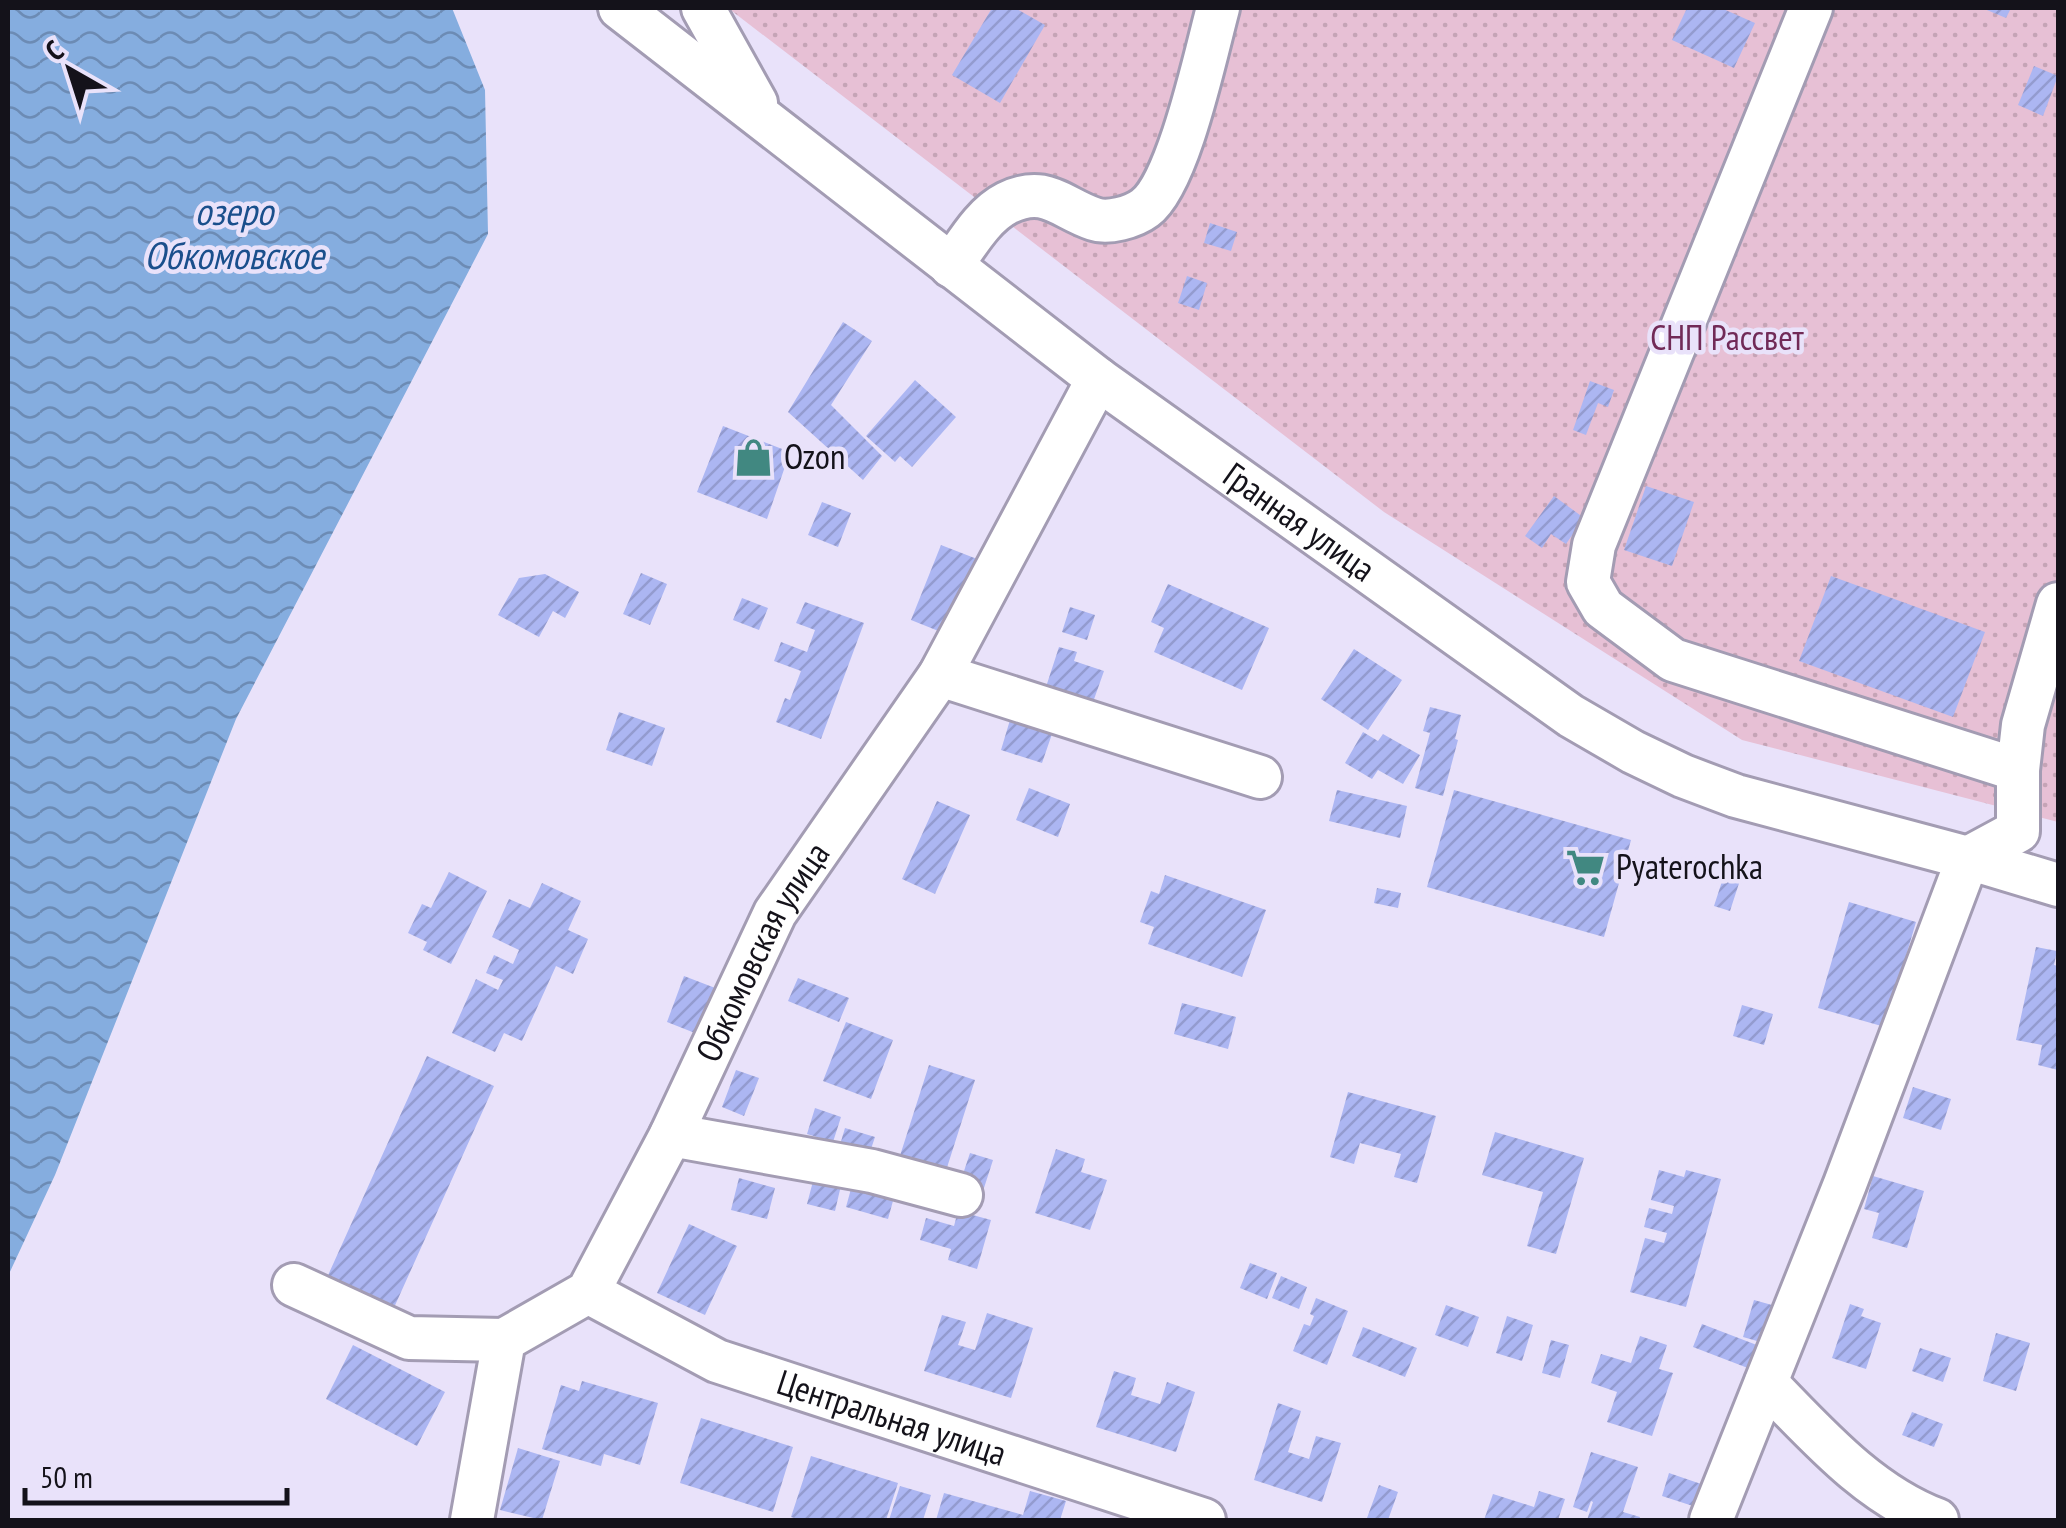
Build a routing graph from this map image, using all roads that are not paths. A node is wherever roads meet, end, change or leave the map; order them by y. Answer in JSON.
{"nodes":[{"id":1,"x":620,"y":8,"type":"edge"},
{"id":2,"x":703,"y":8,"type":"edge"},
{"id":3,"x":1218,"y":8,"type":"edge"},
{"id":4,"x":1811,"y":8,"type":"edge"},
{"id":5,"x":766,"y":122,"type":"junction"},
{"id":6,"x":951,"y":266,"type":"junction"},
{"id":7,"x":1098,"y":379,"type":"junction"},
{"id":8,"x":2058,"y":604,"type":"edge"},
{"id":9,"x":940,"y":675,"type":"junction"},
{"id":10,"x":2018,"y":770,"type":"junction"},
{"id":11,"x":1260,"y":777,"type":"dead end"},
{"id":12,"x":1968,"y":858,"type":"junction"},
{"id":13,"x":2058,"y":885,"type":"edge"},
{"id":14,"x":672,"y":1135,"type":"junction"},
{"id":15,"x":961,"y":1195,"type":"dead end"},
{"id":16,"x":294,"y":1285,"type":"dead end"},
{"id":17,"x":588,"y":1292,"type":"junction"},
{"id":18,"x":504,"y":1340,"type":"junction"},
{"id":19,"x":1766,"y":1383,"type":"junction"},
{"id":20,"x":472,"y":1520,"type":"edge"},
{"id":21,"x":1204,"y":1520,"type":"edge"},
{"id":22,"x":1711,"y":1520,"type":"edge"},
{"id":23,"x":1938,"y":1520,"type":"edge"}],
"edges":[{"from":1,"to":5,"type":"street","name":"Гранная улица"},
{"from":2,"to":5,"type":"street"},
{"from":3,"to":6,"type":"street"},
{"from":4,"to":10,"type":"street"},
{"from":5,"to":6,"type":"street","name":"Гранная улица"},
{"from":6,"to":7,"type":"street","name":"Гранная улица"},
{"from":7,"to":9,"type":"street","name":"Обкомовская улица"},
{"from":7,"to":12,"type":"street","name":"Гранная улица"},
{"from":8,"to":10,"type":"street"},
{"from":9,"to":11,"type":"street"},
{"from":9,"to":14,"type":"street","name":"Обкомовская улица"},
{"from":10,"to":12,"type":"street"},
{"from":12,"to":13,"type":"street","name":"Гранная улица"},
{"from":12,"to":19,"type":"street"},
{"from":14,"to":15,"type":"street"},
{"from":14,"to":17,"type":"street","name":"Обкомовская улица"},
{"from":16,"to":18,"type":"street"},
{"from":17,"to":18,"type":"street"},
{"from":17,"to":21,"type":"street","name":"Центральная улица"},
{"from":18,"to":20,"type":"street"},
{"from":19,"to":22,"type":"street"},
{"from":19,"to":23,"type":"street"}]}
